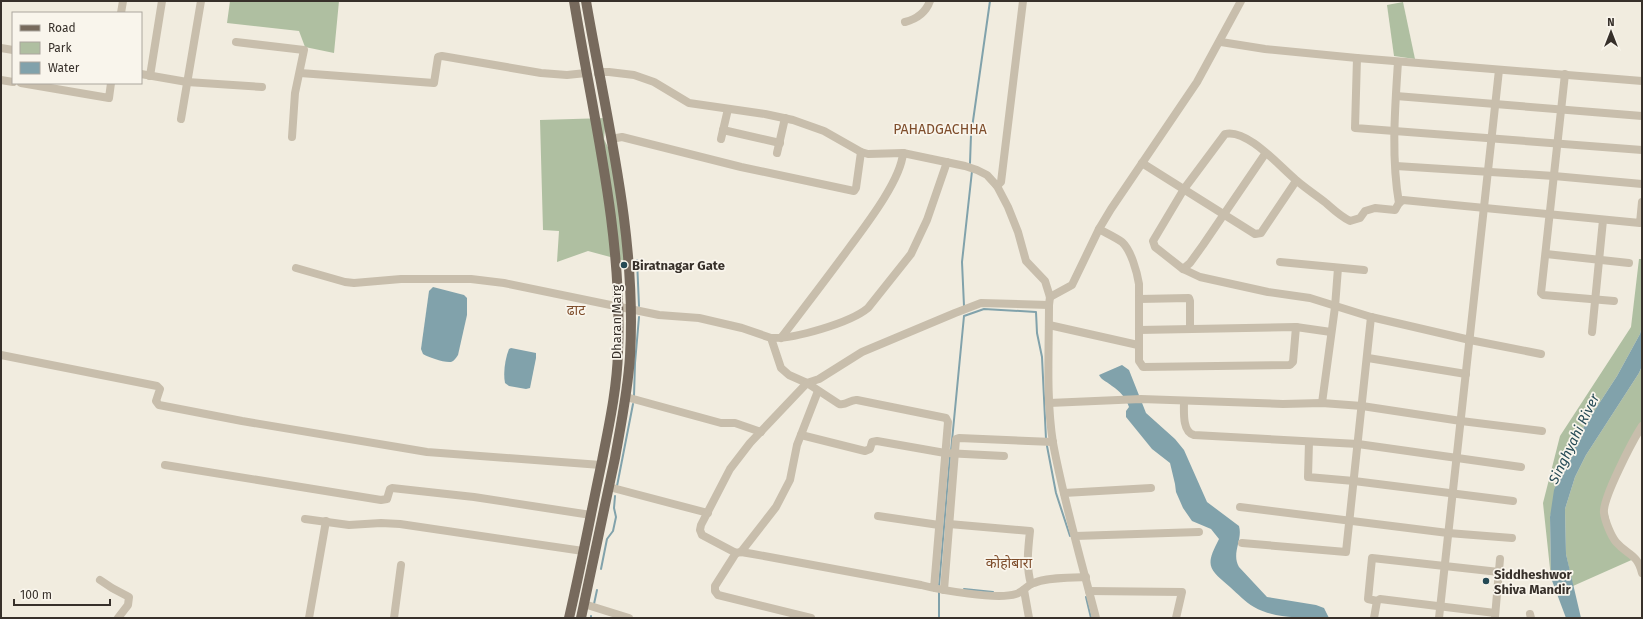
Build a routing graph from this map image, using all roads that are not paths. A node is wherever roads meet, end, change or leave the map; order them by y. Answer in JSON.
{"nodes":[{"id":1,"x":123,"y":1,"type":"edge"},
{"id":2,"x":162,"y":1,"type":"edge"},
{"id":3,"x":201,"y":1,"type":"edge"},
{"id":4,"x":574,"y":1,"type":"edge"},
{"id":5,"x":586,"y":1,"type":"edge"},
{"id":6,"x":930,"y":1,"type":"edge"},
{"id":7,"x":1024,"y":1,"type":"edge"},
{"id":8,"x":1241,"y":1,"type":"edge"},
{"id":9,"x":121,"y":12,"type":"edge"},
{"id":10,"x":905,"y":22,"type":"dead end"},
{"id":11,"x":236,"y":42,"type":"dead end"},
{"id":12,"x":1221,"y":42,"type":"junction"},
{"id":13,"x":1,"y":48,"type":"edge"},
{"id":14,"x":12,"y":50,"type":"edge"},
{"id":15,"x":1357,"y":58,"type":"junction"},
{"id":16,"x":1398,"y":62,"type":"junction"},
{"id":17,"x":1499,"y":70,"type":"junction"},
{"id":18,"x":300,"y":73,"type":"junction"},
{"id":19,"x":142,"y":74,"type":"edge"},
{"id":20,"x":586,"y":74,"type":"junction"},
{"id":21,"x":598,"y":74,"type":"junction"},
{"id":22,"x":1565,"y":74,"type":"junction"},
{"id":23,"x":150,"y":76,"type":"junction"},
{"id":24,"x":1,"y":80,"type":"edge"},
{"id":25,"x":1642,"y":81,"type":"edge"},
{"id":26,"x":12,"y":82,"type":"edge"},
{"id":27,"x":187,"y":82,"type":"junction"},
{"id":28,"x":27,"y":84,"type":"edge"},
{"id":29,"x":111,"y":84,"type":"edge"},
{"id":30,"x":262,"y":87,"type":"dead end"},
{"id":31,"x":1396,"y":96,"type":"junction"},
{"id":32,"x":1496,"y":103,"type":"junction"},
{"id":33,"x":728,"y":109,"type":"junction"},
{"id":34,"x":1562,"y":109,"type":"junction"},
{"id":35,"x":1642,"y":116,"type":"edge"},
{"id":36,"x":785,"y":118,"type":"junction"},
{"id":37,"x":181,"y":119,"type":"dead end"},
{"id":38,"x":723,"y":130,"type":"junction"},
{"id":39,"x":1394,"y":131,"type":"junction"},
{"id":40,"x":292,"y":136,"type":"dead end"},
{"id":41,"x":1492,"y":138,"type":"junction"},
{"id":42,"x":611,"y":139,"type":"junction"},
{"id":43,"x":721,"y":139,"type":"dead end"},
{"id":44,"x":780,"y":143,"type":"junction"},
{"id":45,"x":1558,"y":143,"type":"junction"},
{"id":46,"x":1642,"y":150,"type":"edge"},
{"id":47,"x":777,"y":152,"type":"dead end"},
{"id":48,"x":861,"y":152,"type":"junction"},
{"id":49,"x":903,"y":152,"type":"junction"},
{"id":50,"x":1265,"y":154,"type":"junction"},
{"id":51,"x":947,"y":162,"type":"junction"},
{"id":52,"x":1142,"y":163,"type":"junction"},
{"id":53,"x":1396,"y":166,"type":"junction"},
{"id":54,"x":1488,"y":171,"type":"junction"},
{"id":55,"x":1554,"y":176,"type":"junction"},
{"id":56,"x":1296,"y":180,"type":"junction"},
{"id":57,"x":1642,"y":184,"type":"edge"},
{"id":58,"x":998,"y":186,"type":"junction"},
{"id":59,"x":1184,"y":189,"type":"junction"},
{"id":60,"x":1642,"y":202,"type":"edge"},
{"id":61,"x":1399,"y":203,"type":"junction"},
{"id":62,"x":1484,"y":208,"type":"junction"},
{"id":63,"x":1224,"y":214,"type":"junction"},
{"id":64,"x":1550,"y":214,"type":"junction"},
{"id":65,"x":1603,"y":220,"type":"junction"},
{"id":66,"x":1099,"y":229,"type":"junction"},
{"id":67,"x":1546,"y":254,"type":"junction"},
{"id":68,"x":1599,"y":259,"type":"junction"},
{"id":69,"x":1280,"y":262,"type":"dead end"},
{"id":70,"x":1629,"y":263,"type":"dead end"},
{"id":71,"x":296,"y":268,"type":"dead end"},
{"id":72,"x":1338,"y":268,"type":"junction"},
{"id":73,"x":1183,"y":269,"type":"junction"},
{"id":74,"x":1364,"y":270,"type":"dead end"},
{"id":75,"x":1139,"y":298,"type":"junction"},
{"id":76,"x":1595,"y":300,"type":"junction"},
{"id":77,"x":1049,"y":301,"type":"junction"},
{"id":78,"x":1614,"y":301,"type":"dead end"},
{"id":79,"x":619,"y":306,"type":"junction"},
{"id":80,"x":1335,"y":307,"type":"junction"},
{"id":81,"x":631,"y":308,"type":"junction"},
{"id":82,"x":1371,"y":317,"type":"junction"},
{"id":83,"x":1048,"y":325,"type":"junction"},
{"id":84,"x":1296,"y":327,"type":"junction"},
{"id":85,"x":1190,"y":329,"type":"junction"},
{"id":86,"x":1139,"y":330,"type":"junction"},
{"id":87,"x":1331,"y":332,"type":"junction"},
{"id":88,"x":1592,"y":332,"type":"dead end"},
{"id":89,"x":770,"y":338,"type":"junction"},
{"id":90,"x":781,"y":338,"type":"junction"},
{"id":91,"x":1470,"y":340,"type":"junction"},
{"id":92,"x":1138,"y":345,"type":"junction"},
{"id":93,"x":1541,"y":354,"type":"dead end"},
{"id":94,"x":1,"y":355,"type":"edge"},
{"id":95,"x":1368,"y":358,"type":"junction"},
{"id":96,"x":1466,"y":374,"type":"junction"},
{"id":97,"x":807,"y":383,"type":"junction"},
{"id":98,"x":818,"y":391,"type":"junction"},
{"id":99,"x":626,"y":397,"type":"junction"},
{"id":100,"x":1184,"y":400,"type":"junction"},
{"id":101,"x":1322,"y":402,"type":"junction"},
{"id":102,"x":1049,"y":403,"type":"junction"},
{"id":103,"x":1362,"y":406,"type":"junction"},
{"id":104,"x":1460,"y":420,"type":"junction"},
{"id":105,"x":1642,"y":426,"type":"edge"},
{"id":106,"x":1542,"y":431,"type":"dead end"},
{"id":107,"x":761,"y":432,"type":"junction"},
{"id":108,"x":801,"y":435,"type":"junction"},
{"id":109,"x":1053,"y":442,"type":"junction"},
{"id":110,"x":1309,"y":442,"type":"junction"},
{"id":111,"x":1358,"y":444,"type":"junction"},
{"id":112,"x":946,"y":453,"type":"junction"},
{"id":113,"x":955,"y":453,"type":"junction"},
{"id":114,"x":1004,"y":456,"type":"dead end"},
{"id":115,"x":1457,"y":457,"type":"junction"},
{"id":116,"x":165,"y":466,"type":"dead end"},
{"id":117,"x":601,"y":466,"type":"junction"},
{"id":118,"x":1521,"y":467,"type":"dead end"},
{"id":119,"x":1354,"y":481,"type":"junction"},
{"id":120,"x":609,"y":487,"type":"junction"},
{"id":121,"x":1151,"y":488,"type":"dead end"},
{"id":122,"x":1064,"y":493,"type":"junction"},
{"id":123,"x":1453,"y":493,"type":"junction"},
{"id":124,"x":1513,"y":501,"type":"dead end"},
{"id":125,"x":1240,"y":507,"type":"dead end"},
{"id":126,"x":708,"y":513,"type":"junction"},
{"id":127,"x":591,"y":515,"type":"junction"},
{"id":128,"x":878,"y":516,"type":"dead end"},
{"id":129,"x":304,"y":519,"type":"dead end"},
{"id":130,"x":326,"y":520,"type":"junction"},
{"id":131,"x":1349,"y":520,"type":"junction"},
{"id":132,"x":949,"y":524,"type":"junction"},
{"id":133,"x":939,"y":525,"type":"junction"},
{"id":134,"x":1199,"y":532,"type":"dead end"},
{"id":135,"x":1448,"y":533,"type":"junction"},
{"id":136,"x":1075,"y":536,"type":"junction"},
{"id":137,"x":1512,"y":538,"type":"dead end"},
{"id":138,"x":1242,"y":543,"type":"dead end"},
{"id":139,"x":583,"y":551,"type":"junction"},
{"id":140,"x":738,"y":552,"type":"junction"},
{"id":141,"x":1500,"y":559,"type":"dead end"},
{"id":142,"x":401,"y":565,"type":"dead end"},
{"id":143,"x":1445,"y":567,"type":"junction"},
{"id":144,"x":1499,"y":572,"type":"junction"},
{"id":145,"x":1642,"y":574,"type":"edge"},
{"id":146,"x":1086,"y":577,"type":"junction"},
{"id":147,"x":100,"y":580,"type":"dead end"},
{"id":148,"x":1031,"y":584,"type":"junction"},
{"id":149,"x":934,"y":588,"type":"junction"},
{"id":150,"x":944,"y":590,"type":"junction"},
{"id":151,"x":1024,"y":590,"type":"junction"},
{"id":152,"x":1089,"y":591,"type":"junction"},
{"id":153,"x":1377,"y":601,"type":"junction"},
{"id":154,"x":584,"y":604,"type":"junction"},
{"id":155,"x":1440,"y":606,"type":"junction"},
{"id":156,"x":1495,"y":615,"type":"edge"},
{"id":157,"x":118,"y":618,"type":"edge"},
{"id":158,"x":309,"y":618,"type":"edge"},
{"id":159,"x":394,"y":618,"type":"edge"},
{"id":160,"x":570,"y":618,"type":"edge"},
{"id":161,"x":581,"y":618,"type":"edge"},
{"id":162,"x":629,"y":618,"type":"edge"},
{"id":163,"x":811,"y":618,"type":"edge"},
{"id":164,"x":1029,"y":618,"type":"edge"},
{"id":165,"x":1096,"y":618,"type":"edge"},
{"id":166,"x":1176,"y":618,"type":"edge"},
{"id":167,"x":1374,"y":618,"type":"edge"},
{"id":168,"x":1438,"y":618,"type":"edge"}],
"edges":[{"from":1,"to":9,"type":"street"},
{"from":2,"to":23,"type":"street"},
{"from":3,"to":27,"type":"street"},
{"from":4,"to":20,"type":"main road","name":"Dharan Marg"},
{"from":5,"to":21,"type":"main road","name":"Dharan Marg"},
{"from":6,"to":10,"type":"street"},
{"from":7,"to":58,"type":"street"},
{"from":8,"to":12,"type":"street"},
{"from":11,"to":18,"type":"street"},
{"from":12,"to":15,"type":"street"},
{"from":12,"to":52,"type":"street"},
{"from":13,"to":14,"type":"street"},
{"from":15,"to":16,"type":"street"},
{"from":15,"to":39,"type":"street"},
{"from":16,"to":17,"type":"street"},
{"from":16,"to":31,"type":"street"},
{"from":17,"to":22,"type":"street"},
{"from":17,"to":32,"type":"street"},
{"from":18,"to":20,"type":"street"},
{"from":18,"to":40,"type":"street"},
{"from":19,"to":23,"type":"street"},
{"from":20,"to":79,"type":"main road","name":"Dharan Marg"},
{"from":21,"to":33,"type":"street"},
{"from":21,"to":42,"type":"main road","name":"Dharan Marg"},
{"from":22,"to":25,"type":"street"},
{"from":22,"to":34,"type":"street"},
{"from":23,"to":27,"type":"street"},
{"from":24,"to":26,"type":"street"},
{"from":27,"to":30,"type":"street"},
{"from":27,"to":37,"type":"street"},
{"from":28,"to":29,"type":"street"},
{"from":31,"to":32,"type":"street"},
{"from":31,"to":39,"type":"street"},
{"from":32,"to":34,"type":"street"},
{"from":32,"to":41,"type":"street"},
{"from":33,"to":36,"type":"street"},
{"from":33,"to":38,"type":"street"},
{"from":34,"to":35,"type":"street"},
{"from":34,"to":45,"type":"street"},
{"from":36,"to":44,"type":"street"},
{"from":36,"to":48,"type":"street"},
{"from":38,"to":43,"type":"street"},
{"from":38,"to":44,"type":"street"},
{"from":39,"to":41,"type":"street"},
{"from":39,"to":53,"type":"street"},
{"from":41,"to":45,"type":"street"},
{"from":41,"to":54,"type":"street"},
{"from":42,"to":48,"type":"street"},
{"from":42,"to":81,"type":"main road","name":"Dharan Marg"},
{"from":44,"to":47,"type":"street"},
{"from":45,"to":46,"type":"street"},
{"from":45,"to":55,"type":"street"},
{"from":48,"to":49,"type":"street"},
{"from":49,"to":51,"type":"street"},
{"from":49,"to":90,"type":"street"},
{"from":50,"to":56,"type":"street"},
{"from":50,"to":59,"type":"street"},
{"from":50,"to":63,"type":"street"},
{"from":51,"to":58,"type":"street"},
{"from":51,"to":90,"type":"street"},
{"from":52,"to":59,"type":"street"},
{"from":52,"to":66,"type":"street"},
{"from":53,"to":54,"type":"street"},
{"from":53,"to":61,"type":"street"},
{"from":54,"to":55,"type":"street"},
{"from":54,"to":62,"type":"street"},
{"from":55,"to":57,"type":"street"},
{"from":55,"to":64,"type":"street"},
{"from":56,"to":61,"type":"street"},
{"from":56,"to":63,"type":"street"},
{"from":58,"to":77,"type":"street"},
{"from":59,"to":63,"type":"street"},
{"from":59,"to":73,"type":"street"},
{"from":60,"to":65,"type":"street"},
{"from":61,"to":62,"type":"street"},
{"from":62,"to":64,"type":"street"},
{"from":62,"to":91,"type":"street"},
{"from":63,"to":73,"type":"street"},
{"from":64,"to":65,"type":"street"},
{"from":64,"to":67,"type":"street"},
{"from":65,"to":68,"type":"street"},
{"from":66,"to":75,"type":"street"},
{"from":66,"to":77,"type":"street"},
{"from":67,"to":68,"type":"street"},
{"from":67,"to":76,"type":"street"},
{"from":68,"to":70,"type":"street"},
{"from":68,"to":76,"type":"street"},
{"from":69,"to":72,"type":"street"},
{"from":71,"to":79,"type":"street"},
{"from":72,"to":74,"type":"street"},
{"from":72,"to":80,"type":"street"},
{"from":73,"to":80,"type":"street"},
{"from":75,"to":85,"type":"street"},
{"from":75,"to":86,"type":"street"},
{"from":76,"to":78,"type":"street"},
{"from":76,"to":88,"type":"street"},
{"from":77,"to":83,"type":"street"},
{"from":77,"to":97,"type":"street"},
{"from":79,"to":81,"type":"street"},
{"from":79,"to":117,"type":"main road","name":"Dharan Marg"},
{"from":80,"to":82,"type":"street"},
{"from":80,"to":87,"type":"street"},
{"from":81,"to":89,"type":"street"},
{"from":81,"to":99,"type":"main road","name":"Dharan Marg"},
{"from":82,"to":91,"type":"street"},
{"from":82,"to":95,"type":"street"},
{"from":83,"to":92,"type":"street"},
{"from":83,"to":102,"type":"street"},
{"from":84,"to":85,"type":"street"},
{"from":84,"to":87,"type":"street"},
{"from":84,"to":92,"type":"street"},
{"from":85,"to":86,"type":"street"},
{"from":86,"to":92,"type":"street"},
{"from":87,"to":101,"type":"street"},
{"from":89,"to":90,"type":"street"},
{"from":89,"to":97,"type":"street"},
{"from":91,"to":93,"type":"street"},
{"from":91,"to":96,"type":"street"},
{"from":94,"to":117,"type":"street"},
{"from":95,"to":96,"type":"street"},
{"from":95,"to":103,"type":"street"},
{"from":96,"to":104,"type":"street"},
{"from":97,"to":98,"type":"street"},
{"from":97,"to":107,"type":"street"},
{"from":98,"to":108,"type":"street"},
{"from":98,"to":112,"type":"street"},
{"from":99,"to":107,"type":"street"},
{"from":99,"to":120,"type":"main road","name":"Dharan Marg"},
{"from":100,"to":101,"type":"street"},
{"from":100,"to":102,"type":"street"},
{"from":100,"to":110,"type":"street"},
{"from":101,"to":103,"type":"street"},
{"from":102,"to":109,"type":"street"},
{"from":103,"to":104,"type":"street"},
{"from":103,"to":111,"type":"street"},
{"from":104,"to":106,"type":"street"},
{"from":104,"to":115,"type":"street"},
{"from":105,"to":145,"type":"street"},
{"from":107,"to":126,"type":"street"},
{"from":108,"to":112,"type":"street"},
{"from":108,"to":140,"type":"street"},
{"from":109,"to":113,"type":"street"},
{"from":109,"to":122,"type":"street"},
{"from":110,"to":111,"type":"street"},
{"from":110,"to":119,"type":"street"},
{"from":111,"to":115,"type":"street"},
{"from":111,"to":119,"type":"street"},
{"from":112,"to":113,"type":"street"},
{"from":112,"to":133,"type":"street"},
{"from":113,"to":114,"type":"street"},
{"from":113,"to":132,"type":"street"},
{"from":115,"to":118,"type":"street"},
{"from":115,"to":123,"type":"street"},
{"from":116,"to":127,"type":"street"},
{"from":117,"to":127,"type":"main road","name":"Dharan Marg"},
{"from":119,"to":123,"type":"street"},
{"from":119,"to":131,"type":"street"},
{"from":120,"to":126,"type":"street"},
{"from":120,"to":154,"type":"main road","name":"Dharan Marg"},
{"from":121,"to":122,"type":"street"},
{"from":122,"to":136,"type":"street"},
{"from":123,"to":124,"type":"street"},
{"from":123,"to":135,"type":"street"},
{"from":125,"to":131,"type":"street"},
{"from":126,"to":140,"type":"street"},
{"from":127,"to":139,"type":"main road","name":"Dharan Marg"},
{"from":128,"to":133,"type":"street"},
{"from":129,"to":130,"type":"street"},
{"from":130,"to":139,"type":"street"},
{"from":130,"to":158,"type":"street"},
{"from":131,"to":135,"type":"street"},
{"from":131,"to":138,"type":"street"},
{"from":132,"to":148,"type":"street"},
{"from":132,"to":150,"type":"street"},
{"from":133,"to":149,"type":"street"},
{"from":134,"to":136,"type":"street"},
{"from":135,"to":137,"type":"street"},
{"from":135,"to":143,"type":"street"},
{"from":136,"to":146,"type":"street"},
{"from":139,"to":160,"type":"main road","name":"Dharan Marg"},
{"from":140,"to":149,"type":"street"},
{"from":140,"to":163,"type":"street"},
{"from":141,"to":144,"type":"street"},
{"from":142,"to":159,"type":"street"},
{"from":143,"to":144,"type":"street"},
{"from":143,"to":153,"type":"street"},
{"from":143,"to":155,"type":"street"},
{"from":144,"to":156,"type":"street"},
{"from":146,"to":148,"type":"street"},
{"from":146,"to":152,"type":"street"},
{"from":147,"to":157,"type":"street"},
{"from":148,"to":151,"type":"street"},
{"from":149,"to":150,"type":"street"},
{"from":150,"to":151,"type":"street"},
{"from":151,"to":164,"type":"street"},
{"from":152,"to":165,"type":"street"},
{"from":152,"to":166,"type":"street"},
{"from":153,"to":155,"type":"street"},
{"from":153,"to":167,"type":"street"},
{"from":154,"to":161,"type":"main road","name":"Dharan Marg"},
{"from":154,"to":162,"type":"street"},
{"from":155,"to":156,"type":"street"},
{"from":155,"to":168,"type":"street"}]}
